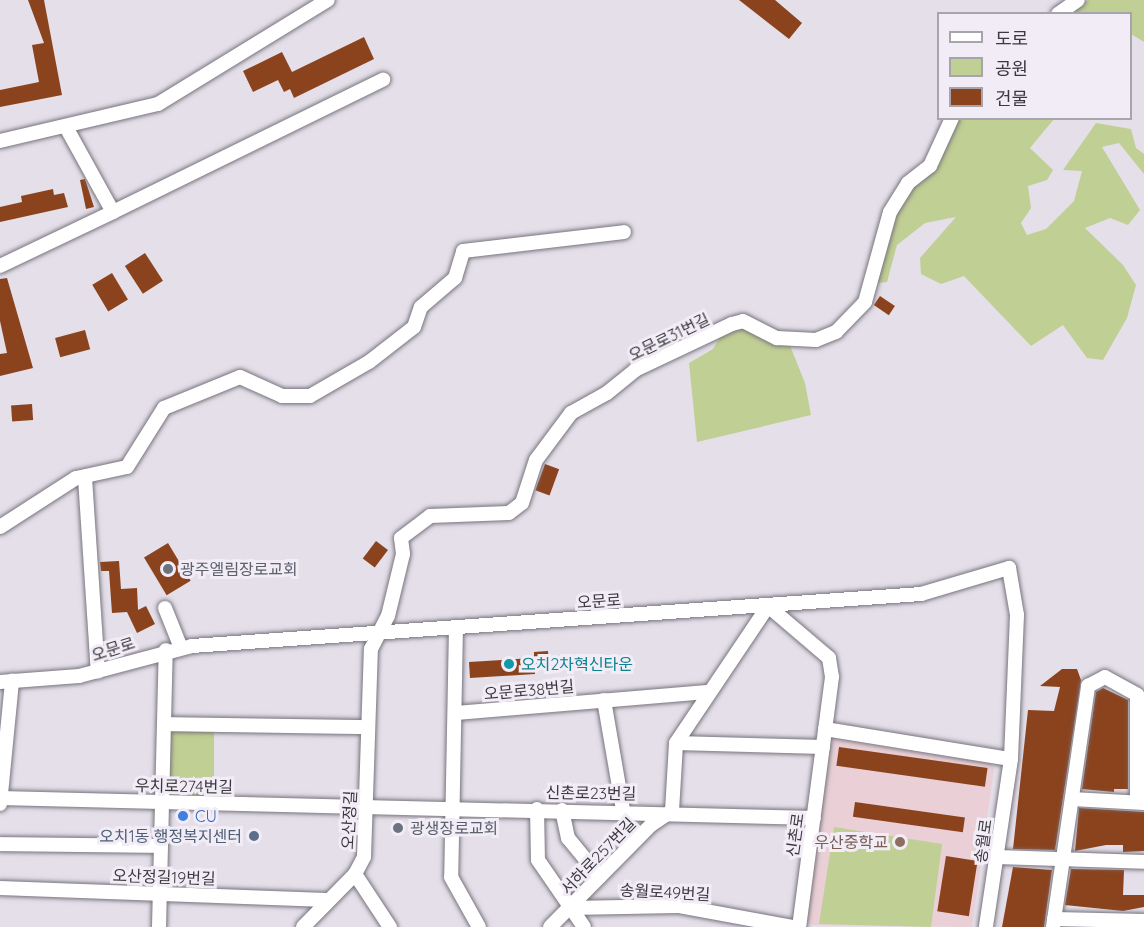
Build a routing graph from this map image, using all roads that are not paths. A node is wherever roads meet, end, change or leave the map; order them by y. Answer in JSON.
{"nodes":[{"id":1,"x":328,"y":0,"type":"edge"},
{"id":2,"x":1078,"y":0,"type":"edge"},
{"id":3,"x":1061,"y":12,"type":"edge"},
{"id":4,"x":383,"y":80,"type":"dead end"},
{"id":5,"x":951,"y":120,"type":"edge"},
{"id":6,"x":66,"y":127,"type":"junction"},
{"id":7,"x":0,"y":141,"type":"edge"},
{"id":8,"x":112,"y":212,"type":"junction"},
{"id":9,"x":624,"y":232,"type":"dead end"},
{"id":10,"x":0,"y":266,"type":"edge"},
{"id":11,"x":85,"y":478,"type":"junction"},
{"id":12,"x":0,"y":527,"type":"edge"},
{"id":13,"x":768,"y":606,"type":"junction"},
{"id":14,"x":165,"y":608,"type":"dead end"},
{"id":15,"x":456,"y":627,"type":"junction"},
{"id":16,"x":376,"y":633,"type":"junction"},
{"id":17,"x":181,"y":648,"type":"junction"},
{"id":18,"x":166,"y":650,"type":"junction"},
{"id":19,"x":98,"y":672,"type":"junction"},
{"id":20,"x":6,"y":681,"type":"edge"},
{"id":21,"x":710,"y":692,"type":"junction"},
{"id":22,"x":604,"y":700,"type":"junction"},
{"id":23,"x":457,"y":713,"type":"junction"},
{"id":24,"x":164,"y":724,"type":"junction"},
{"id":25,"x":366,"y":727,"type":"junction"},
{"id":26,"x":825,"y":729,"type":"junction"},
{"id":27,"x":676,"y":743,"type":"junction"},
{"id":28,"x":823,"y":747,"type":"junction"},
{"id":29,"x":1011,"y":759,"type":"junction"},
{"id":30,"x":0,"y":798,"type":"edge"},
{"id":31,"x":1072,"y":799,"type":"junction"},
{"id":32,"x":1141,"y":802,"type":"edge"},
{"id":33,"x":162,"y":803,"type":"junction"},
{"id":34,"x":0,"y":804,"type":"edge"},
{"id":35,"x":367,"y":806,"type":"junction"},
{"id":36,"x":453,"y":808,"type":"junction"},
{"id":37,"x":537,"y":809,"type":"junction"},
{"id":38,"x":562,"y":810,"type":"junction"},
{"id":39,"x":623,"y":810,"type":"junction"},
{"id":40,"x":672,"y":811,"type":"junction"},
{"id":41,"x":814,"y":818,"type":"junction"},
{"id":42,"x":0,"y":844,"type":"edge"},
{"id":43,"x":161,"y":846,"type":"junction"},
{"id":44,"x":997,"y":857,"type":"junction"},
{"id":45,"x":1061,"y":860,"type":"junction"},
{"id":46,"x":1144,"y":862,"type":"edge"},
{"id":47,"x":356,"y":874,"type":"junction"},
{"id":48,"x":600,"y":877,"type":"junction"},
{"id":49,"x":0,"y":888,"type":"edge"},
{"id":50,"x":160,"y":894,"type":"junction"},
{"id":51,"x":326,"y":900,"type":"junction"},
{"id":52,"x":570,"y":908,"type":"junction"},
{"id":53,"x":1144,"y":921,"type":"edge"},
{"id":54,"x":1053,"y":923,"type":"edge"},
{"id":55,"x":159,"y":927,"type":"edge"},
{"id":56,"x":303,"y":927,"type":"edge"},
{"id":57,"x":390,"y":927,"type":"edge"},
{"id":58,"x":479,"y":927,"type":"edge"},
{"id":59,"x":550,"y":927,"type":"edge"},
{"id":60,"x":584,"y":927,"type":"edge"},
{"id":61,"x":792,"y":927,"type":"edge"},
{"id":62,"x":799,"y":927,"type":"edge"},
{"id":63,"x":986,"y":927,"type":"edge"}],
"edges":[{"from":1,"to":6,"type":"street"},
{"from":2,"to":3,"type":"street"},
{"from":4,"to":8,"type":"street"},
{"from":5,"to":16,"type":"street","name":"오문로31번길"},
{"from":6,"to":7,"type":"street"},
{"from":6,"to":8,"type":"street"},
{"from":8,"to":10,"type":"street"},
{"from":9,"to":11,"type":"street"},
{"from":11,"to":12,"type":"street"},
{"from":11,"to":19,"type":"street"},
{"from":13,"to":15,"type":"street","name":"오문로"},
{"from":13,"to":21,"type":"street"},
{"from":13,"to":26,"type":"street","name":"신촌로"},
{"from":13,"to":29,"type":"street","name":"오문로"},
{"from":14,"to":17,"type":"street"},
{"from":15,"to":16,"type":"street","name":"오문로"},
{"from":15,"to":23,"type":"street"},
{"from":16,"to":17,"type":"street","name":"오문로"},
{"from":16,"to":25,"type":"street","name":"오산정길"},
{"from":17,"to":18,"type":"street","name":"오문로"},
{"from":18,"to":19,"type":"street","name":"오문로"},
{"from":18,"to":24,"type":"street"},
{"from":19,"to":20,"type":"street","name":"오문로"},
{"from":20,"to":30,"type":"street"},
{"from":21,"to":22,"type":"street","name":"오문로38번길"},
{"from":21,"to":27,"type":"street"},
{"from":22,"to":23,"type":"street","name":"오문로38번길"},
{"from":22,"to":39,"type":"street"},
{"from":23,"to":36,"type":"street"},
{"from":24,"to":25,"type":"street"},
{"from":24,"to":33,"type":"street"},
{"from":25,"to":35,"type":"street","name":"오산정길"},
{"from":26,"to":28,"type":"street","name":"신촌로"},
{"from":26,"to":29,"type":"street"},
{"from":27,"to":28,"type":"street"},
{"from":27,"to":40,"type":"street"},
{"from":28,"to":41,"type":"street","name":"신촌로"},
{"from":29,"to":44,"type":"street","name":"송월로"},
{"from":30,"to":33,"type":"street","name":"우치로274번길"},
{"from":30,"to":34,"type":"street"},
{"from":31,"to":32,"type":"street"},
{"from":31,"to":32,"type":"street"},
{"from":31,"to":45,"type":"street"},
{"from":33,"to":35,"type":"street","name":"우치로274번길"},
{"from":33,"to":43,"type":"street"},
{"from":35,"to":36,"type":"street","name":"신촌로23번길"},
{"from":35,"to":47,"type":"street","name":"오산정길"},
{"from":36,"to":37,"type":"street","name":"신촌로23번길"},
{"from":36,"to":58,"type":"street"},
{"from":37,"to":38,"type":"street","name":"신촌로23번길"},
{"from":37,"to":52,"type":"street"},
{"from":38,"to":39,"type":"street","name":"신촌로23번길"},
{"from":38,"to":48,"type":"street"},
{"from":39,"to":40,"type":"street","name":"신촌로23번길"},
{"from":40,"to":41,"type":"street","name":"신촌로23번길"},
{"from":40,"to":48,"type":"street","name":"서하로257번길"},
{"from":41,"to":62,"type":"street","name":"신촌로"},
{"from":42,"to":43,"type":"street"},
{"from":43,"to":50,"type":"street"},
{"from":44,"to":45,"type":"street"},
{"from":44,"to":63,"type":"street","name":"송월로"},
{"from":45,"to":46,"type":"street"},
{"from":45,"to":54,"type":"street"},
{"from":47,"to":51,"type":"street","name":"오산정길"},
{"from":47,"to":57,"type":"street"},
{"from":48,"to":52,"type":"street","name":"서하로257번길"},
{"from":49,"to":50,"type":"street","name":"오산정길19번길"},
{"from":50,"to":51,"type":"street","name":"오산정길19번길"},
{"from":50,"to":55,"type":"street"},
{"from":51,"to":56,"type":"street","name":"오산정길"},
{"from":52,"to":59,"type":"street","name":"서하로257번길"},
{"from":52,"to":60,"type":"street"},
{"from":52,"to":61,"type":"street","name":"송월로49번길"},
{"from":53,"to":54,"type":"street"}]}
